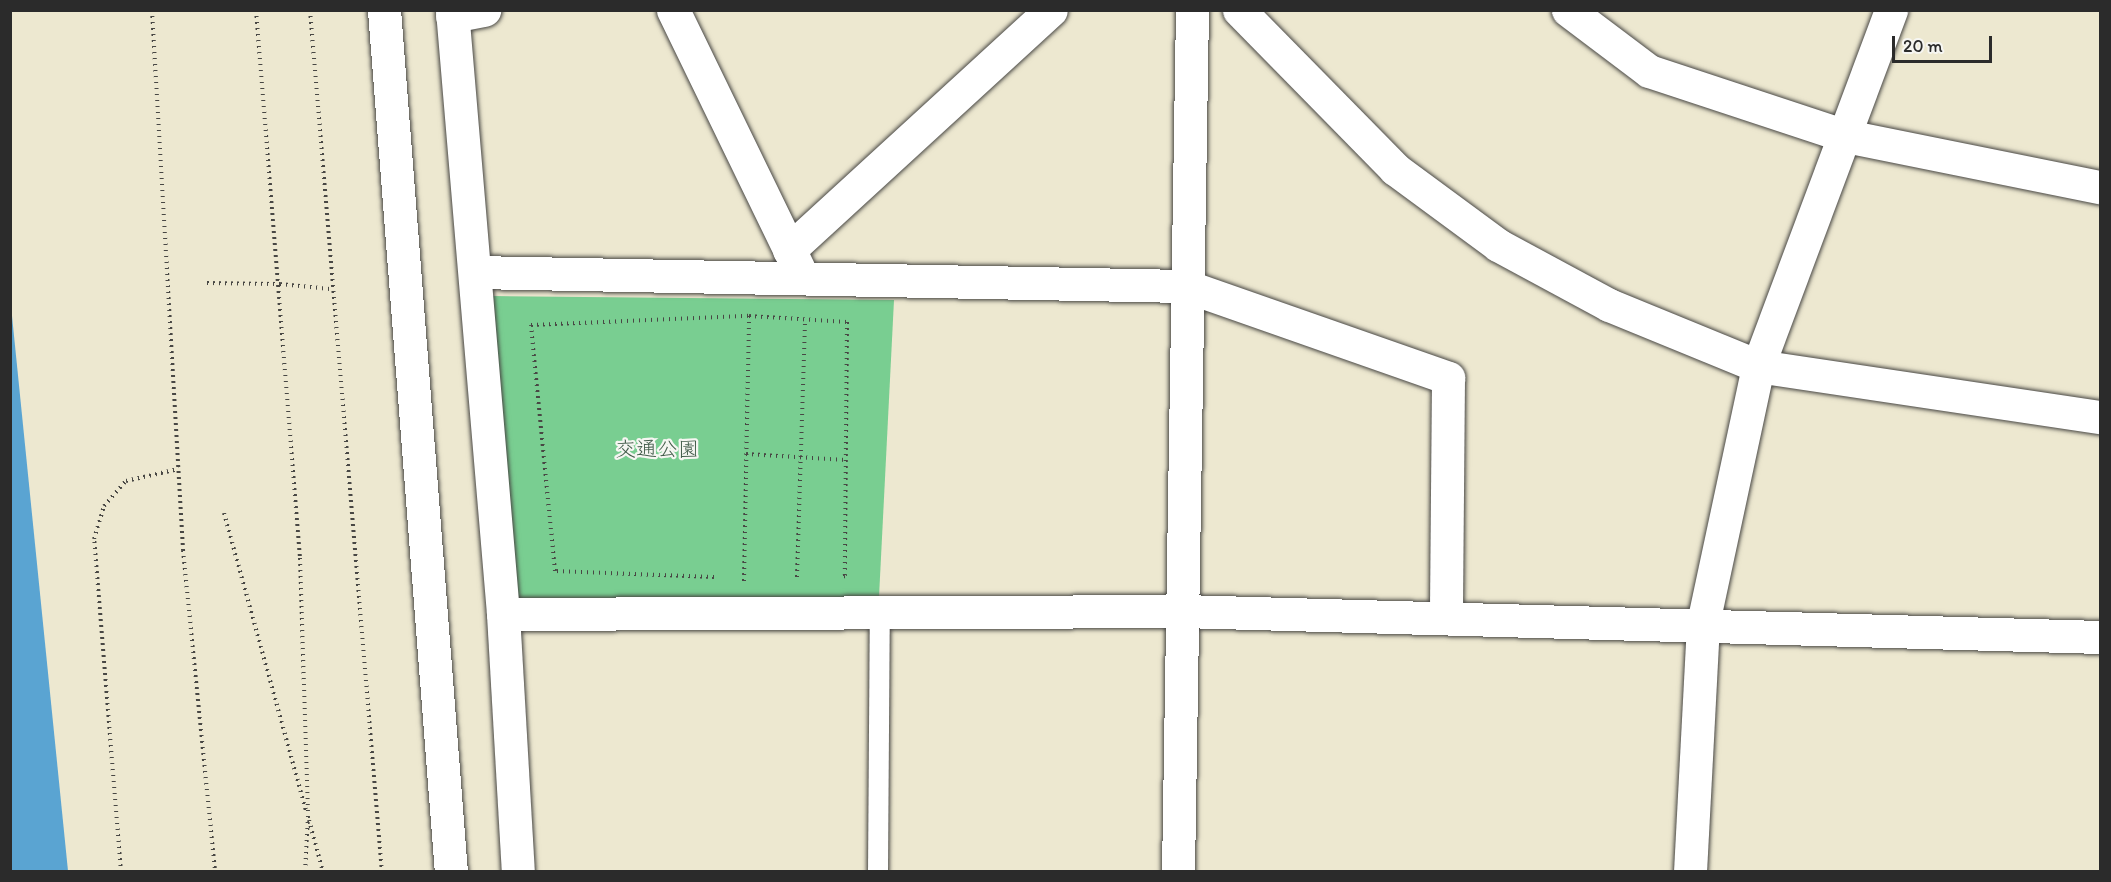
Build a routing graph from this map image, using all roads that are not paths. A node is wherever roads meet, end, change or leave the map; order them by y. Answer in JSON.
{"nodes":[{"id":1,"x":384,"y":10,"type":"edge"},
{"id":2,"x":484,"y":10,"type":"edge"},
{"id":3,"x":673,"y":10,"type":"edge"},
{"id":4,"x":1051,"y":10,"type":"edge"},
{"id":5,"x":1192,"y":10,"type":"edge"},
{"id":6,"x":1239,"y":10,"type":"edge"},
{"id":7,"x":1568,"y":10,"type":"edge"},
{"id":8,"x":1891,"y":10,"type":"edge"},
{"id":9,"x":452,"y":13,"type":"edge"},
{"id":10,"x":1846,"y":136,"type":"junction"},
{"id":11,"x":2100,"y":187,"type":"edge"},
{"id":12,"x":796,"y":264,"type":"junction"},
{"id":13,"x":475,"y":272,"type":"junction"},
{"id":14,"x":1186,"y":286,"type":"junction"},
{"id":15,"x":1758,"y":366,"type":"junction"},
{"id":16,"x":2100,"y":417,"type":"edge"},
{"id":17,"x":880,"y":610,"type":"junction"},
{"id":18,"x":1182,"y":611,"type":"junction"},
{"id":19,"x":503,"y":614,"type":"junction"},
{"id":20,"x":1446,"y":617,"type":"junction"},
{"id":21,"x":1703,"y":623,"type":"junction"},
{"id":22,"x":2100,"y":637,"type":"edge"},
{"id":23,"x":451,"y":872,"type":"edge"},
{"id":24,"x":518,"y":872,"type":"edge"},
{"id":25,"x":878,"y":872,"type":"edge"},
{"id":26,"x":1178,"y":872,"type":"edge"},
{"id":27,"x":1690,"y":872,"type":"edge"}],
"edges":[{"from":1,"to":23,"type":"street"},
{"from":2,"to":9,"type":"street"},
{"from":3,"to":12,"type":"street"},
{"from":4,"to":12,"type":"street"},
{"from":5,"to":14,"type":"street"},
{"from":6,"to":15,"type":"street"},
{"from":7,"to":10,"type":"street"},
{"from":8,"to":10,"type":"street"},
{"from":9,"to":13,"type":"street"},
{"from":10,"to":11,"type":"street"},
{"from":10,"to":15,"type":"street"},
{"from":12,"to":13,"type":"street"},
{"from":12,"to":14,"type":"street"},
{"from":13,"to":19,"type":"street"},
{"from":14,"to":18,"type":"street"},
{"from":14,"to":20,"type":"street"},
{"from":15,"to":16,"type":"street"},
{"from":15,"to":21,"type":"street"},
{"from":17,"to":18,"type":"street"},
{"from":17,"to":19,"type":"street"},
{"from":17,"to":25,"type":"lane"},
{"from":18,"to":20,"type":"street"},
{"from":18,"to":26,"type":"street"},
{"from":19,"to":24,"type":"street"},
{"from":20,"to":21,"type":"street"},
{"from":21,"to":22,"type":"street"},
{"from":21,"to":27,"type":"street"}]}
